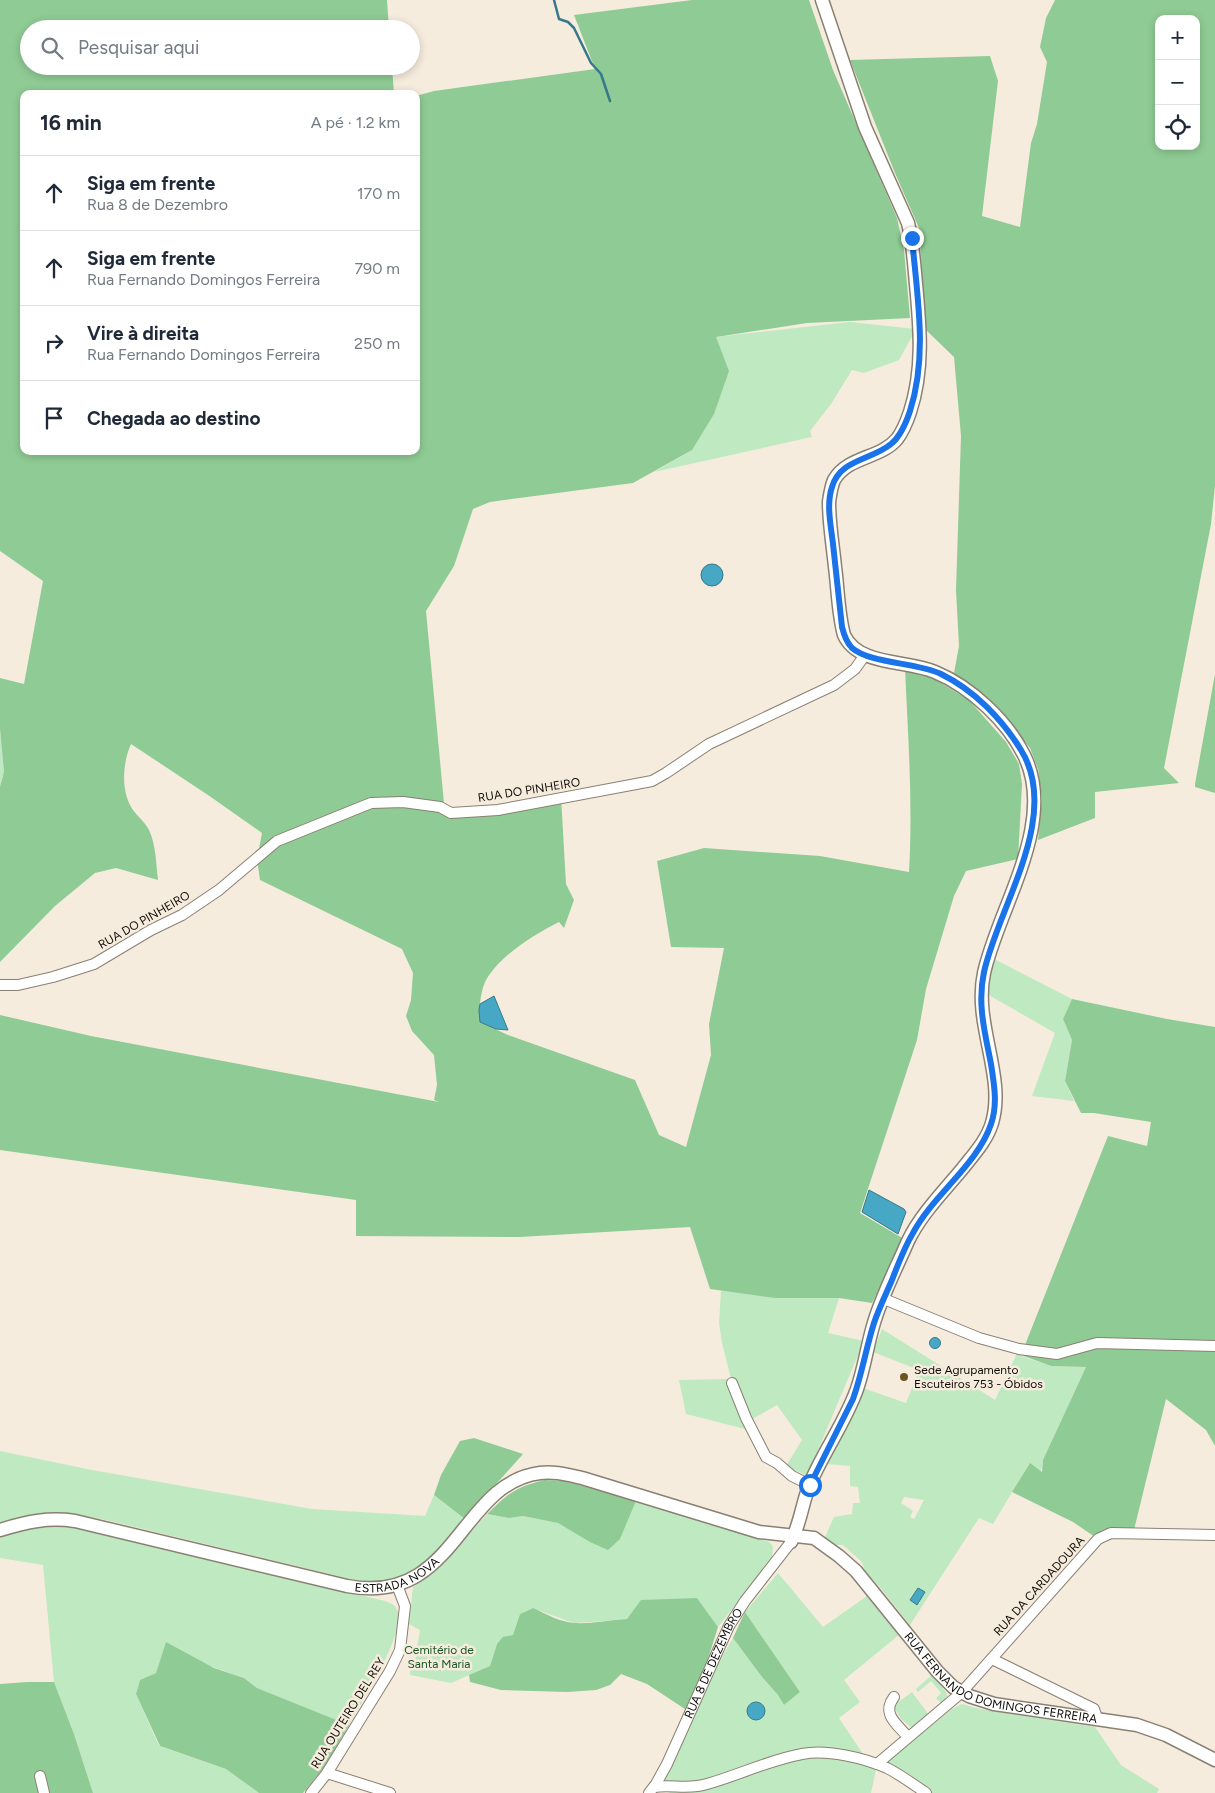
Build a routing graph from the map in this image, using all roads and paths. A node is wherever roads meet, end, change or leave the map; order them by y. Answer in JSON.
{"nodes":[{"id":1,"x":822,"y":0,"type":"edge"},
{"id":2,"x":865,"y":655,"type":"junction"},
{"id":3,"x":0,"y":985,"type":"edge"},
{"id":4,"x":884,"y":1299,"type":"junction"},
{"id":5,"x":1215,"y":1346,"type":"edge"},
{"id":6,"x":732,"y":1383,"type":"dead end"},
{"id":7,"x":810,"y":1485,"type":"junction"},
{"id":8,"x":0,"y":1530,"type":"edge"},
{"id":9,"x":1215,"y":1535,"type":"edge"},
{"id":10,"x":793,"y":1539,"type":"junction"},
{"id":11,"x":397,"y":1585,"type":"junction"},
{"id":12,"x":992,"y":1659,"type":"junction"},
{"id":13,"x":961,"y":1693,"type":"junction"},
{"id":14,"x":894,"y":1697,"type":"dead end"},
{"id":15,"x":1095,"y":1718,"type":"junction"},
{"id":16,"x":908,"y":1738,"type":"junction"},
{"id":17,"x":1215,"y":1760,"type":"edge"},
{"id":18,"x":877,"y":1764,"type":"junction"},
{"id":19,"x":327,"y":1772,"type":"junction"},
{"id":20,"x":40,"y":1776,"type":"dead end"},
{"id":21,"x":651,"y":1790,"type":"edge"},
{"id":22,"x":44,"y":1793,"type":"edge"},
{"id":23,"x":311,"y":1793,"type":"edge"},
{"id":24,"x":390,"y":1793,"type":"edge"},
{"id":25,"x":926,"y":1793,"type":"edge"}],
"edges":[{"from":1,"to":2,"type":"street"},
{"from":2,"to":3,"type":"street","name":"RUA DO PINHEIRO"},
{"from":2,"to":4,"type":"street"},
{"from":4,"to":5,"type":"street"},
{"from":4,"to":7,"type":"street","name":"RUA 8 DE DEZEMBRO"},
{"from":6,"to":7,"type":"street"},
{"from":7,"to":10,"type":"street","name":"RUA 8 DE DEZEMBRO"},
{"from":8,"to":11,"type":"street","name":"ESTRADA NOVA"},
{"from":9,"to":12,"type":"street","name":"RUA DA CARDADOURA"},
{"from":10,"to":11,"type":"street","name":"ESTRADA NOVA"},
{"from":10,"to":13,"type":"street","name":"RUA FERNANDO DOMINGOS FERREIRA"},
{"from":10,"to":21,"type":"street","name":"RUA 8 DE DEZEMBRO"},
{"from":11,"to":19,"type":"street","name":"RUA OUTEIRO DEL REY"},
{"from":12,"to":13,"type":"street","name":"RUA DA CARDADOURA"},
{"from":12,"to":15,"type":"street"},
{"from":13,"to":15,"type":"street","name":"RUA FERNANDO DOMINGOS FERREIRA"},
{"from":13,"to":16,"type":"street","name":"RUA DA CARDADOURA"},
{"from":14,"to":16,"type":"street"},
{"from":15,"to":17,"type":"street","name":"RUA FERNANDO DOMINGOS FERREIRA"},
{"from":16,"to":18,"type":"street","name":"RUA DA CARDADOURA"},
{"from":18,"to":21,"type":"street"},
{"from":18,"to":25,"type":"street"},
{"from":19,"to":23,"type":"street","name":"RUA OUTEIRO DEL REY"},
{"from":19,"to":24,"type":"street"},
{"from":20,"to":22,"type":"street"}]}
